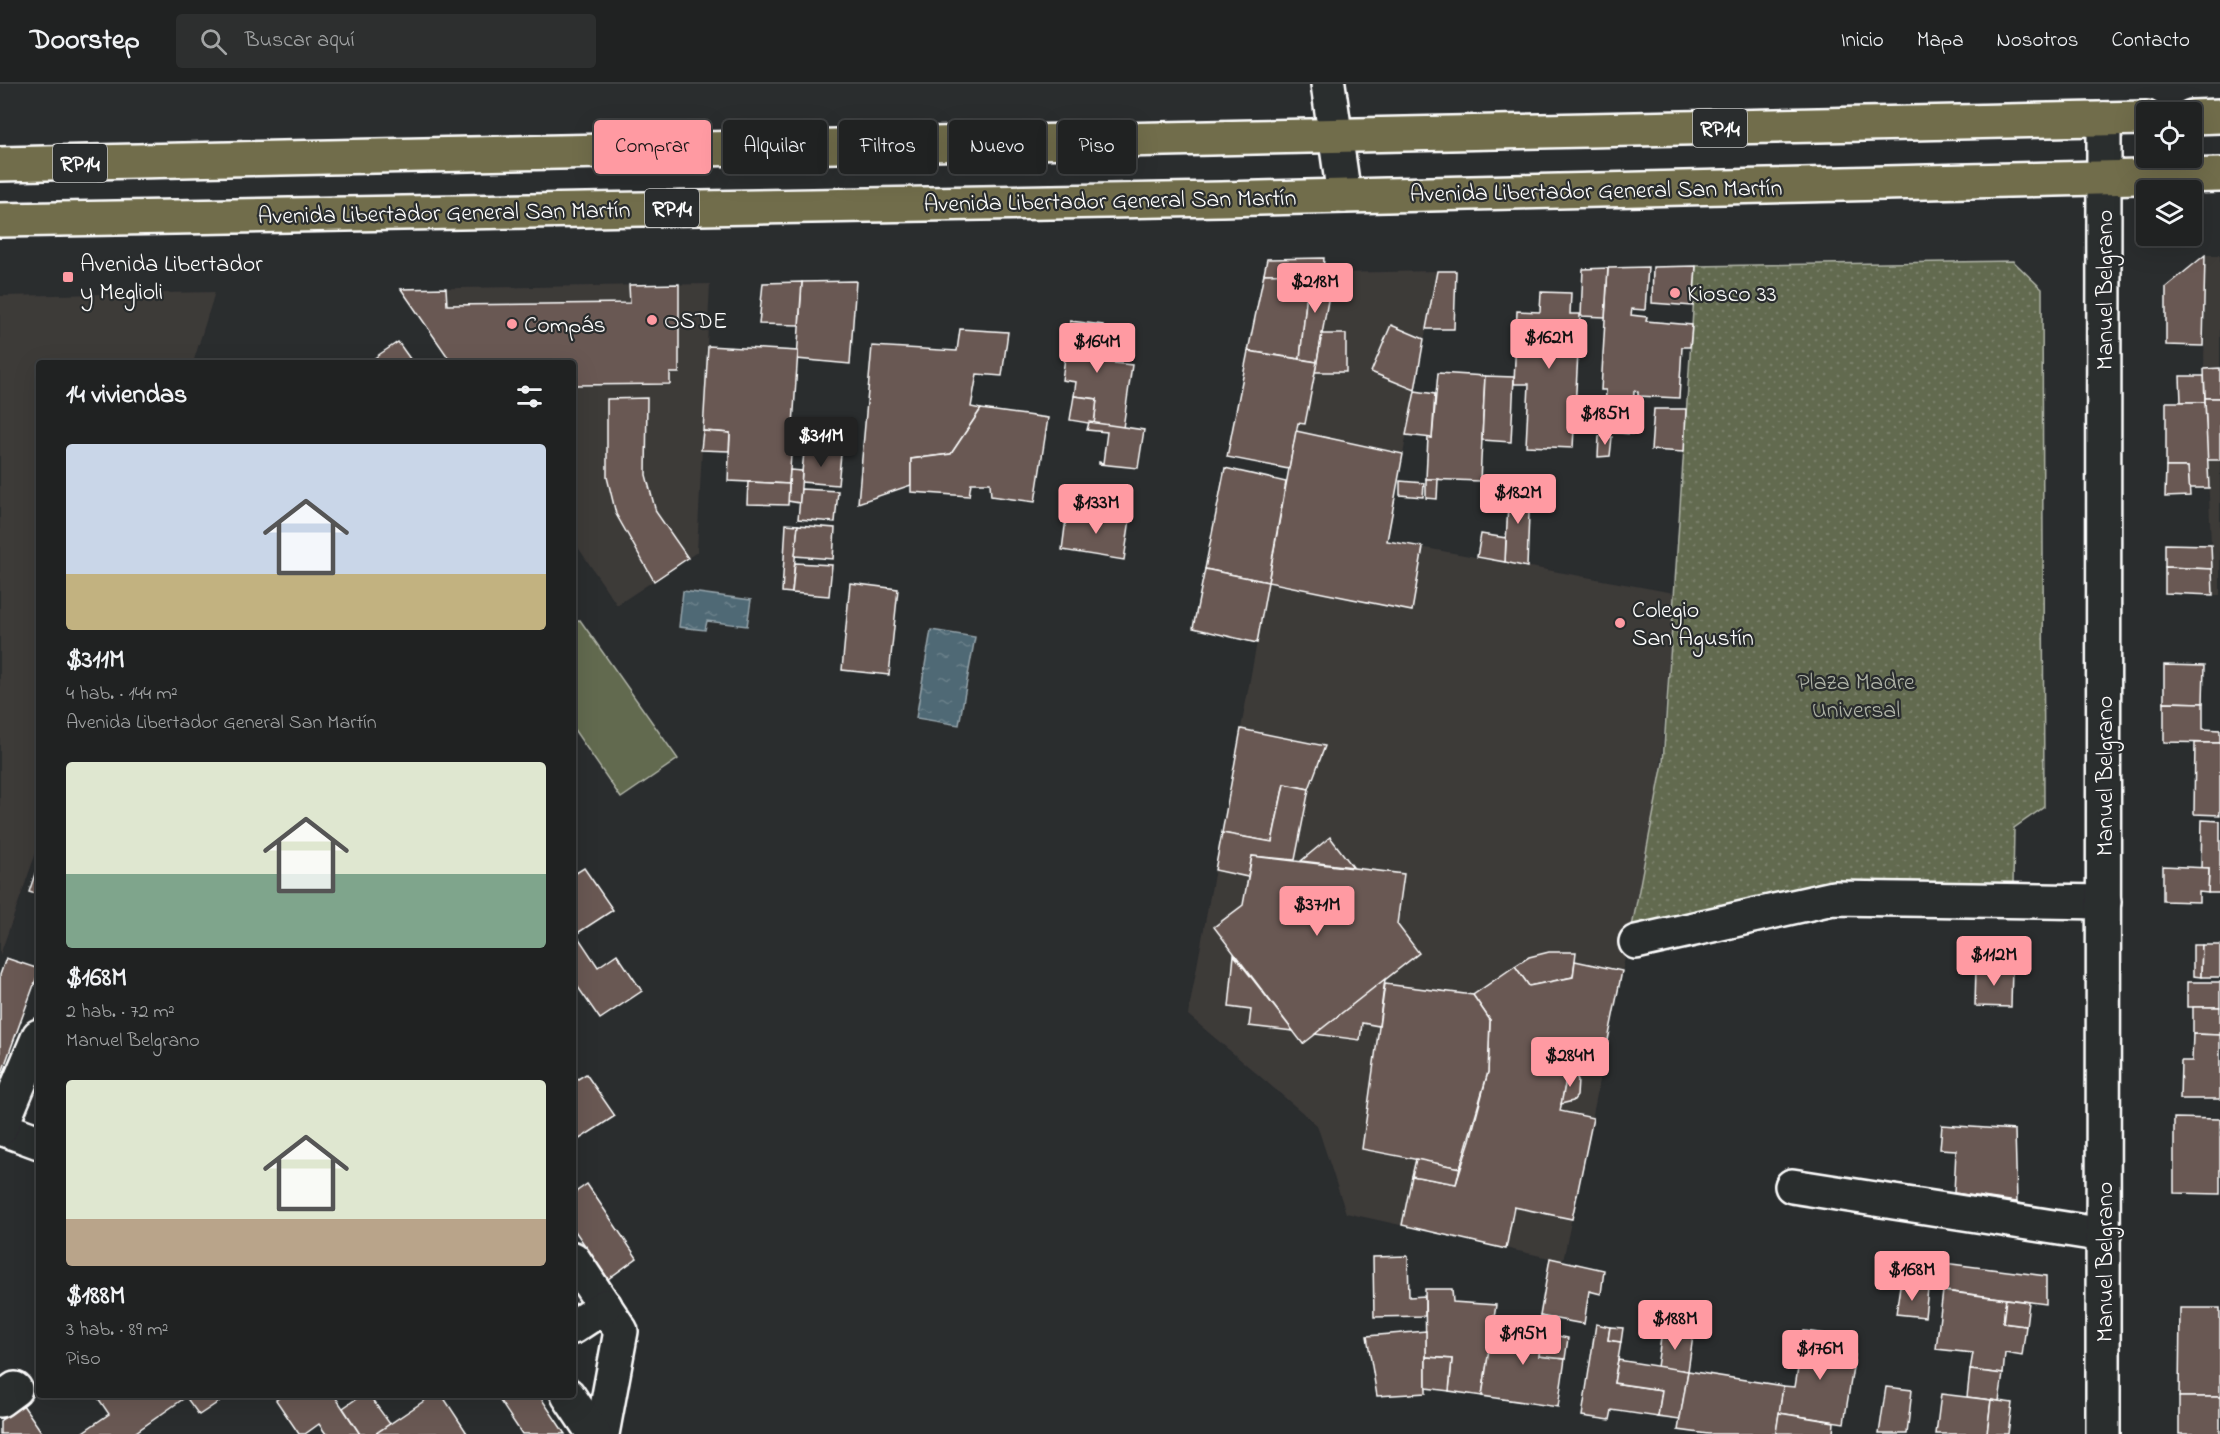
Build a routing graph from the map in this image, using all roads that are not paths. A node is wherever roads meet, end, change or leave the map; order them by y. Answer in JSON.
{"nodes":[{"id":1,"x":1328,"y":84,"type":"edge"},
{"id":2,"x":2220,"y":116,"type":"edge"},
{"id":3,"x":2202,"y":117,"type":"edge"},
{"id":4,"x":2136,"y":118,"type":"edge"},
{"id":5,"x":2104,"y":119,"type":"junction"},
{"id":6,"x":1336,"y":137,"type":"junction"},
{"id":7,"x":0,"y":165,"type":"edge"},
{"id":8,"x":2220,"y":175,"type":"edge"},
{"id":9,"x":2104,"y":178,"type":"junction"},
{"id":10,"x":1344,"y":196,"type":"junction"},
{"id":11,"x":0,"y":220,"type":"edge"},
{"id":12,"x":2104,"y":902,"type":"junction"},
{"id":13,"x":1636,"y":942,"type":"dead end"},
{"id":14,"x":36,"y":1043,"type":"edge"},
{"id":15,"x":0,"y":1129,"type":"edge"},
{"id":16,"x":36,"y":1141,"type":"edge"},
{"id":17,"x":1792,"y":1186,"type":"dead end"},
{"id":18,"x":2104,"y":1235,"type":"junction"},
{"id":19,"x":576,"y":1264,"type":"edge"},
{"id":20,"x":604,"y":1306,"type":"junction"},
{"id":21,"x":576,"y":1325,"type":"edge"},
{"id":22,"x":570,"y":1398,"type":"edge"},
{"id":23,"x":594,"y":1434,"type":"edge"},
{"id":24,"x":602,"y":1434,"type":"edge"},
{"id":25,"x":2103,"y":1434,"type":"edge"}],
"edges":[{"from":1,"to":6,"type":"street"},
{"from":2,"to":3,"type":"main road"},
{"from":4,"to":5,"type":"main road","number":"RP14"},
{"from":5,"to":6,"type":"main road","number":"RP14"},
{"from":5,"to":9,"type":"street","name":"Manuel Belgrano"},
{"from":6,"to":7,"type":"main road","number":"RP14"},
{"from":6,"to":10,"type":"street"},
{"from":8,"to":9,"type":"main road","name":"Avenida Libertador General San Martín","number":"RP14"},
{"from":9,"to":10,"type":"main road","name":"Avenida Libertador General San Martín","number":"RP14"},
{"from":9,"to":12,"type":"street","name":"Manuel Belgrano"},
{"from":10,"to":11,"type":"main road","name":"Avenida Libertador General San Martín","number":"RP14"},
{"from":12,"to":13,"type":"street"},
{"from":12,"to":18,"type":"street","name":"Manuel Belgrano"},
{"from":14,"to":15,"type":"street"},
{"from":15,"to":16,"type":"street"},
{"from":17,"to":18,"type":"street"},
{"from":18,"to":25,"type":"street","name":"Manuel Belgrano"},
{"from":19,"to":20,"type":"street"},
{"from":20,"to":21,"type":"street"},
{"from":20,"to":24,"type":"street"},
{"from":22,"to":23,"type":"street"}]}
